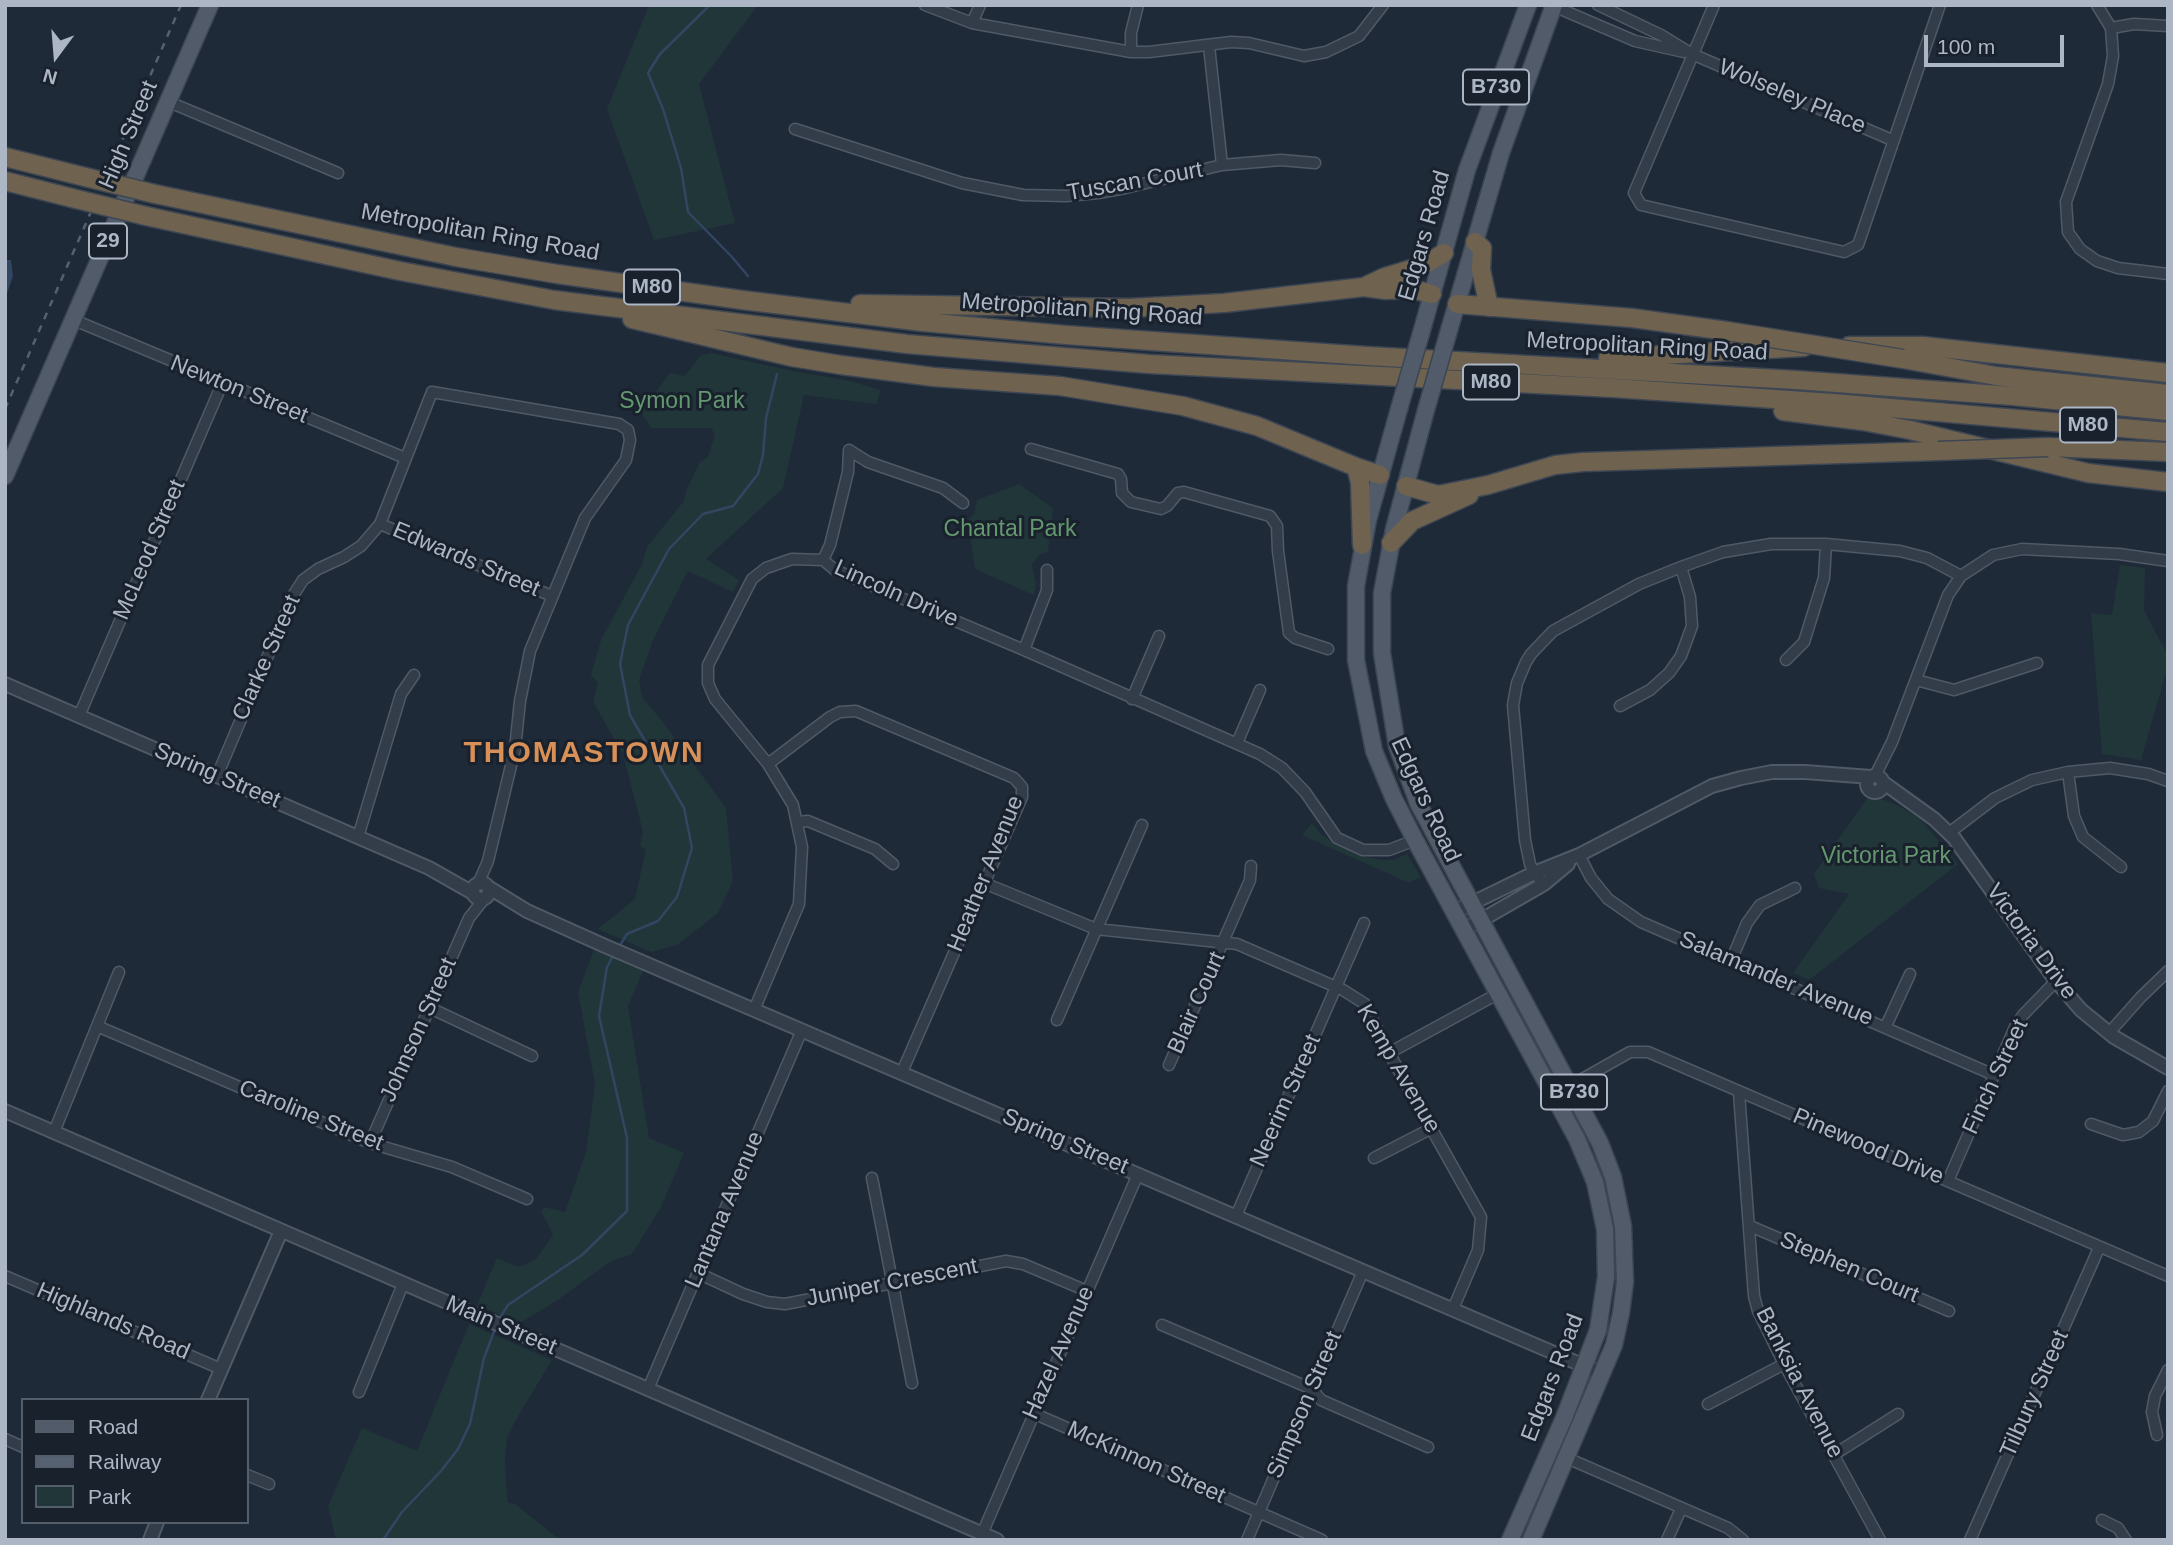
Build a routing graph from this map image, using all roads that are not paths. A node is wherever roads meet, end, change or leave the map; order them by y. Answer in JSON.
{"nodes":[{"id":1,"x":210,"y":5,"type":"edge"},
{"id":2,"x":925,"y":5,"type":"edge"},
{"id":3,"x":980,"y":5,"type":"edge"},
{"id":4,"x":1138,"y":5,"type":"edge"},
{"id":5,"x":1382,"y":5,"type":"edge"},
{"id":6,"x":1528,"y":5,"type":"edge"},
{"id":7,"x":1598,"y":5,"type":"edge"},
{"id":8,"x":1714,"y":5,"type":"edge"},
{"id":9,"x":1940,"y":5,"type":"edge"},
{"id":10,"x":2097,"y":5,"type":"edge"},
{"id":11,"x":1553,"y":6,"type":"edge"},
{"id":12,"x":972,"y":23,"type":"junction"},
{"id":13,"x":2168,"y":26,"type":"edge"},
{"id":14,"x":2111,"y":28,"type":"junction"},
{"id":15,"x":1209,"y":46,"type":"junction"},
{"id":16,"x":1130,"y":52,"type":"junction"},
{"id":17,"x":1692,"y":54,"type":"junction"},
{"id":18,"x":169,"y":102,"type":"junction"},
{"id":19,"x":795,"y":130,"type":"dead end"},
{"id":20,"x":1892,"y":140,"type":"junction"},
{"id":21,"x":5,"y":157,"type":"edge"},
{"id":22,"x":1315,"y":163,"type":"dead end"},
{"id":23,"x":1222,"y":165,"type":"junction"},
{"id":24,"x":338,"y":173,"type":"dead end"},
{"id":25,"x":5,"y":181,"type":"edge"},
{"id":26,"x":1475,"y":242,"type":"junction"},
{"id":27,"x":1444,"y":253,"type":"junction"},
{"id":28,"x":2168,"y":274,"type":"edge"},
{"id":29,"x":1364,"y":287,"type":"junction"},
{"id":30,"x":1432,"y":294,"type":"junction"},
{"id":31,"x":554,"y":300,"type":"junction"},
{"id":32,"x":742,"y":300,"type":"junction"},
{"id":33,"x":1457,"y":304,"type":"junction"},
{"id":34,"x":1489,"y":307,"type":"junction"},
{"id":35,"x":74,"y":320,"type":"junction"},
{"id":36,"x":1903,"y":359,"type":"junction"},
{"id":37,"x":1497,"y":363,"type":"junction"},
{"id":38,"x":2168,"y":373,"type":"edge"},
{"id":39,"x":222,"y":384,"type":"junction"},
{"id":40,"x":2168,"y":384,"type":"edge"},
{"id":41,"x":1613,"y":388,"type":"junction"},
{"id":42,"x":2168,"y":394,"type":"edge"},
{"id":43,"x":2168,"y":411,"type":"edge"},
{"id":44,"x":2168,"y":432,"type":"edge"},
{"id":45,"x":1031,"y":449,"type":"dead end"},
{"id":46,"x":2168,"y":452,"type":"edge"},
{"id":47,"x":405,"y":458,"type":"junction"},
{"id":48,"x":1356,"y":467,"type":"junction"},
{"id":49,"x":1380,"y":475,"type":"junction"},
{"id":50,"x":5,"y":476,"type":"edge"},
{"id":51,"x":2168,"y":482,"type":"edge"},
{"id":52,"x":1488,"y":485,"type":"junction"},
{"id":53,"x":1406,"y":486,"type":"junction"},
{"id":54,"x":963,"y":503,"type":"dead end"},
{"id":55,"x":585,"y":518,"type":"joint"},
{"id":56,"x":380,"y":524,"type":"junction"},
{"id":57,"x":1391,"y":543,"type":"junction"},
{"id":58,"x":1826,"y":544,"type":"junction"},
{"id":59,"x":1362,"y":545,"type":"junction"},
{"id":60,"x":823,"y":560,"type":"junction"},
{"id":61,"x":2168,"y":561,"type":"edge"},
{"id":62,"x":1681,"y":567,"type":"junction"},
{"id":63,"x":1047,"y":570,"type":"dead end"},
{"id":64,"x":1958,"y":579,"type":"junction"},
{"id":65,"x":552,"y":596,"type":"junction"},
{"id":66,"x":1159,"y":636,"type":"dead end"},
{"id":67,"x":1328,"y":649,"type":"dead end"},
{"id":68,"x":1024,"y":650,"type":"junction"},
{"id":69,"x":1786,"y":660,"type":"dead end"},
{"id":70,"x":2037,"y":663,"type":"dead end"},
{"id":71,"x":414,"y":675,"type":"dead end"},
{"id":72,"x":1916,"y":680,"type":"junction"},
{"id":73,"x":5,"y":684,"type":"edge"},
{"id":74,"x":1260,"y":690,"type":"dead end"},
{"id":75,"x":1132,"y":699,"type":"junction"},
{"id":76,"x":1620,"y":706,"type":"dead end"},
{"id":77,"x":79,"y":716,"type":"junction"},
{"id":78,"x":1237,"y":743,"type":"junction"},
{"id":79,"x":768,"y":764,"type":"junction"},
{"id":80,"x":2068,"y":772,"type":"junction"},
{"id":81,"x":217,"y":776,"type":"junction"},
{"id":82,"x":2168,"y":781,"type":"edge"},
{"id":83,"x":1877,"y":782,"type":"junction"},
{"id":84,"x":798,"y":822,"type":"junction"},
{"id":85,"x":1142,"y":825,"type":"dead end"},
{"id":86,"x":1951,"y":835,"type":"junction"},
{"id":87,"x":358,"y":837,"type":"junction"},
{"id":88,"x":1415,"y":840,"type":"junction"},
{"id":89,"x":1579,"y":855,"type":"junction"},
{"id":90,"x":893,"y":864,"type":"dead end"},
{"id":91,"x":1251,"y":866,"type":"dead end"},
{"id":92,"x":2121,"y":867,"type":"dead end"},
{"id":93,"x":1537,"y":872,"type":"junction"},
{"id":94,"x":984,"y":883,"type":"junction"},
{"id":95,"x":1544,"y":884,"type":"junction"},
{"id":96,"x":1795,"y":888,"type":"dead end"},
{"id":97,"x":481,"y":891,"type":"junction"},
{"id":98,"x":1472,"y":904,"type":"junction"},
{"id":99,"x":1454,"y":912,"type":"junction"},
{"id":100,"x":1482,"y":921,"type":"junction"},
{"id":101,"x":1364,"y":923,"type":"dead end"},
{"id":102,"x":1096,"y":929,"type":"junction"},
{"id":103,"x":1464,"y":930,"type":"junction"},
{"id":104,"x":1225,"y":941,"type":"junction"},
{"id":105,"x":1731,"y":961,"type":"junction"},
{"id":106,"x":2168,"y":971,"type":"edge"},
{"id":107,"x":120,"y":972,"type":"dead end"},
{"id":108,"x":1910,"y":974,"type":"dead end"},
{"id":109,"x":2056,"y":981,"type":"junction"},
{"id":110,"x":1336,"y":987,"type":"junction"},
{"id":111,"x":1499,"y":993,"type":"junction"},
{"id":112,"x":429,"y":1008,"type":"junction"},
{"id":113,"x":754,"y":1010,"type":"junction"},
{"id":114,"x":1057,"y":1020,"type":"dead end"},
{"id":115,"x":97,"y":1026,"type":"junction"},
{"id":116,"x":1886,"y":1026,"type":"junction"},
{"id":117,"x":802,"y":1030,"type":"junction"},
{"id":118,"x":2111,"y":1035,"type":"junction"},
{"id":119,"x":1389,"y":1053,"type":"junction"},
{"id":120,"x":532,"y":1056,"type":"dead end"},
{"id":121,"x":1169,"y":1065,"type":"dead end"},
{"id":122,"x":2168,"y":1068,"type":"edge"},
{"id":123,"x":902,"y":1072,"type":"junction"},
{"id":124,"x":1994,"y":1075,"type":"junction"},
{"id":125,"x":1570,"y":1086,"type":"junction"},
{"id":126,"x":2168,"y":1091,"type":"edge"},
{"id":127,"x":1739,"y":1093,"type":"junction"},
{"id":128,"x":5,"y":1111,"type":"edge"},
{"id":129,"x":2091,"y":1124,"type":"dead end"},
{"id":130,"x":1433,"y":1128,"type":"junction"},
{"id":131,"x":54,"y":1132,"type":"junction"},
{"id":132,"x":370,"y":1143,"type":"junction"},
{"id":133,"x":1374,"y":1158,"type":"dead end"},
{"id":134,"x":1138,"y":1174,"type":"junction"},
{"id":135,"x":872,"y":1178,"type":"dead end"},
{"id":136,"x":1948,"y":1181,"type":"junction"},
{"id":137,"x":527,"y":1199,"type":"dead end"},
{"id":138,"x":1236,"y":1216,"type":"junction"},
{"id":139,"x":1750,"y":1226,"type":"junction"},
{"id":140,"x":281,"y":1231,"type":"junction"},
{"id":141,"x":2099,"y":1248,"type":"junction"},
{"id":142,"x":1363,"y":1271,"type":"junction"},
{"id":143,"x":698,"y":1273,"type":"junction"},
{"id":144,"x":5,"y":1276,"type":"edge"},
{"id":145,"x":2168,"y":1276,"type":"edge"},
{"id":146,"x":893,"y":1282,"type":"junction"},
{"id":147,"x":403,"y":1284,"type":"junction"},
{"id":148,"x":1087,"y":1290,"type":"junction"},
{"id":149,"x":1453,"y":1309,"type":"junction"},
{"id":150,"x":1948,"y":1311,"type":"dead end"},
{"id":151,"x":1162,"y":1325,"type":"dead end"},
{"id":152,"x":1784,"y":1364,"type":"junction"},
{"id":153,"x":1586,"y":1366,"type":"junction"},
{"id":154,"x":221,"y":1369,"type":"junction"},
{"id":155,"x":2168,"y":1370,"type":"edge"},
{"id":156,"x":1603,"y":1374,"type":"junction"},
{"id":157,"x":912,"y":1384,"type":"dead end"},
{"id":158,"x":648,"y":1389,"type":"junction"},
{"id":159,"x":1312,"y":1389,"type":"junction"},
{"id":160,"x":359,"y":1392,"type":"dead end"},
{"id":161,"x":209,"y":1398,"type":"edge"},
{"id":162,"x":1708,"y":1404,"type":"dead end"},
{"id":163,"x":1033,"y":1413,"type":"junction"},
{"id":164,"x":1898,"y":1414,"type":"dead end"},
{"id":165,"x":2157,"y":1435,"type":"dead end"},
{"id":166,"x":5,"y":1439,"type":"edge"},
{"id":167,"x":21,"y":1446,"type":"edge"},
{"id":168,"x":1428,"y":1447,"type":"dead end"},
{"id":169,"x":1835,"y":1454,"type":"junction"},
{"id":170,"x":1567,"y":1458,"type":"junction"},
{"id":171,"x":248,"y":1475,"type":"edge"},
{"id":172,"x":269,"y":1485,"type":"dead end"},
{"id":173,"x":1681,"y":1509,"type":"junction"},
{"id":174,"x":1258,"y":1513,"type":"junction"},
{"id":175,"x":2102,"y":1521,"type":"dead end"},
{"id":176,"x":982,"y":1534,"type":"junction"},
{"id":177,"x":997,"y":1540,"type":"edge"},
{"id":178,"x":1247,"y":1540,"type":"edge"},
{"id":179,"x":1322,"y":1540,"type":"edge"},
{"id":180,"x":1510,"y":1540,"type":"edge"},
{"id":181,"x":1531,"y":1540,"type":"edge"},
{"id":182,"x":1667,"y":1540,"type":"edge"},
{"id":183,"x":1743,"y":1540,"type":"edge"},
{"id":184,"x":1880,"y":1540,"type":"edge"},
{"id":185,"x":1970,"y":1540,"type":"edge"},
{"id":186,"x":2126,"y":1540,"type":"edge"}],
"edges":[{"from":1,"to":18,"type":"main road","name":"High Street","number":"29"},
{"from":2,"to":12,"type":"street"},
{"from":3,"to":12,"type":"street"},
{"from":4,"to":16,"type":"street"},
{"from":5,"to":15,"type":"street"},
{"from":6,"to":27,"type":"main road","name":"Edgars Road","number":"B730"},
{"from":7,"to":17,"type":"street","name":"Wolseley Place"},
{"from":8,"to":17,"type":"street"},
{"from":9,"to":20,"type":"street"},
{"from":10,"to":14,"type":"street"},
{"from":11,"to":17,"type":"street","name":"Wolseley Place"},
{"from":11,"to":26,"type":"main road","name":"Edgars Road","number":"B730"},
{"from":12,"to":16,"type":"street"},
{"from":13,"to":14,"type":"street"},
{"from":14,"to":28,"type":"street"},
{"from":15,"to":16,"type":"street"},
{"from":15,"to":23,"type":"street"},
{"from":17,"to":20,"type":"street","name":"Wolseley Place"},
{"from":17,"to":20,"type":"street"},
{"from":18,"to":24,"type":"street"},
{"from":18,"to":35,"type":"main road","name":"High Street","number":"29"},
{"from":19,"to":23,"type":"street","name":"Tuscan Court"},
{"from":21,"to":32,"type":"highway","name":"Metropolitan Ring Road","number":"M80","bridge":true},
{"from":22,"to":23,"type":"street","name":"Tuscan Court"},
{"from":25,"to":31,"type":"highway","name":"Metropolitan Ring Road","number":"M80","bridge":true},
{"from":26,"to":33,"type":"main road","name":"Edgars Road","number":"B730"},
{"from":26,"to":34,"type":"highway"},
{"from":27,"to":29,"type":"highway"},
{"from":27,"to":30,"type":"main road","name":"Edgars Road","number":"B730"},
{"from":29,"to":30,"type":"highway"},
{"from":29,"to":32,"type":"highway"},
{"from":30,"to":33,"type":"main road"},
{"from":30,"to":49,"type":"main road","name":"Edgars Road","number":"B730","bridge":true},
{"from":31,"to":41,"type":"highway","name":"Metropolitan Ring Road","number":"M80"},
{"from":31,"to":48,"type":"highway"},
{"from":32,"to":37,"type":"highway","name":"Metropolitan Ring Road","number":"M80"},
{"from":33,"to":34,"type":"highway"},
{"from":33,"to":53,"type":"main road","name":"Edgars Road","number":"B730","bridge":true},
{"from":34,"to":36,"type":"highway","bridge":true},
{"from":35,"to":39,"type":"street","name":"Newton Street"},
{"from":35,"to":50,"type":"main road","name":"High Street","number":"29"},
{"from":36,"to":40,"type":"highway"},
{"from":36,"to":42,"type":"highway"},
{"from":37,"to":38,"type":"highway"},
{"from":37,"to":43,"type":"highway","name":"Metropolitan Ring Road","number":"M80"},
{"from":39,"to":47,"type":"street","name":"Newton Street"},
{"from":39,"to":77,"type":"street","name":"McLeod Street"},
{"from":41,"to":44,"type":"highway","name":"Metropolitan Ring Road","number":"M80"},
{"from":41,"to":51,"type":"highway"},
{"from":45,"to":67,"type":"street"},
{"from":46,"to":52,"type":"highway","bridge":true},
{"from":47,"to":55,"type":"street","name":"Clarke Street"},
{"from":47,"to":56,"type":"street","name":"Clarke Street"},
{"from":48,"to":49,"type":"highway"},
{"from":48,"to":59,"type":"highway"},
{"from":49,"to":53,"type":"main road"},
{"from":49,"to":59,"type":"main road","name":"Edgars Road","number":"B730"},
{"from":52,"to":53,"type":"highway"},
{"from":52,"to":57,"type":"highway"},
{"from":53,"to":57,"type":"main road","name":"Edgars Road","number":"B730"},
{"from":54,"to":60,"type":"street"},
{"from":55,"to":65,"type":"street","name":"Johnson Street"},
{"from":56,"to":65,"type":"street","name":"Edwards Street"},
{"from":56,"to":81,"type":"street","name":"Clarke Street"},
{"from":57,"to":98,"type":"main road","name":"Edgars Road","number":"B730"},
{"from":58,"to":62,"type":"street"},
{"from":58,"to":64,"type":"street"},
{"from":58,"to":69,"type":"street"},
{"from":59,"to":88,"type":"main road","name":"Edgars Road","number":"B730"},
{"from":60,"to":68,"type":"street","name":"Lincoln Drive"},
{"from":60,"to":79,"type":"street","name":"Lincoln Drive"},
{"from":61,"to":64,"type":"street"},
{"from":62,"to":76,"type":"street"},
{"from":62,"to":93,"type":"street"},
{"from":63,"to":68,"type":"street"},
{"from":64,"to":72,"type":"street"},
{"from":65,"to":97,"type":"street","name":"Johnson Street"},
{"from":66,"to":75,"type":"street"},
{"from":68,"to":75,"type":"street","name":"Lincoln Drive"},
{"from":70,"to":72,"type":"street"},
{"from":71,"to":87,"type":"street"},
{"from":72,"to":83,"type":"street"},
{"from":73,"to":77,"type":"street","name":"Spring Street"},
{"from":74,"to":78,"type":"street"},
{"from":75,"to":78,"type":"street","name":"Lincoln Drive"},
{"from":77,"to":81,"type":"street","name":"Spring Street"},
{"from":78,"to":88,"type":"street","name":"Lincoln Drive"},
{"from":79,"to":84,"type":"street","name":"Lincoln Drive"},
{"from":79,"to":94,"type":"street","name":"Heather Avenue"},
{"from":80,"to":82,"type":"street"},
{"from":80,"to":86,"type":"street"},
{"from":80,"to":92,"type":"street"},
{"from":81,"to":87,"type":"street","name":"Spring Street"},
{"from":83,"to":86,"type":"street","name":"Victoria Drive"},
{"from":83,"to":89,"type":"street","name":"Victoria Drive"},
{"from":84,"to":90,"type":"street"},
{"from":84,"to":113,"type":"street","name":"Lincoln Drive"},
{"from":85,"to":102,"type":"street"},
{"from":86,"to":109,"type":"street","name":"Victoria Drive"},
{"from":87,"to":97,"type":"street","name":"Spring Street"},
{"from":88,"to":99,"type":"main road","name":"Edgars Road","number":"B730"},
{"from":89,"to":93,"type":"street","name":"Victoria Drive"},
{"from":89,"to":95,"type":"street","name":"Victoria Drive"},
{"from":89,"to":105,"type":"street","name":"Salamander Avenue"},
{"from":91,"to":104,"type":"street","name":"Blair Court"},
{"from":93,"to":95,"type":"street"},
{"from":93,"to":98,"type":"street","name":"Victoria Drive"},
{"from":94,"to":102,"type":"street","name":"Kemp Avenue"},
{"from":94,"to":123,"type":"street","name":"Heather Avenue"},
{"from":95,"to":100,"type":"street","name":"Victoria Drive"},
{"from":96,"to":105,"type":"street"},
{"from":97,"to":112,"type":"street","name":"Johnson Street"},
{"from":97,"to":113,"type":"street","name":"Spring Street"},
{"from":98,"to":99,"type":"street","name":"Victoria Drive"},
{"from":98,"to":100,"type":"main road","name":"Edgars Road","number":"B730"},
{"from":99,"to":103,"type":"main road","name":"Edgars Road","number":"B730"},
{"from":100,"to":103,"type":"street","name":"Victoria Drive"},
{"from":100,"to":125,"type":"main road","name":"Edgars Road","number":"B730"},
{"from":101,"to":110,"type":"street","name":"Neerim Street"},
{"from":102,"to":104,"type":"street","name":"Kemp Avenue"},
{"from":102,"to":114,"type":"street"},
{"from":103,"to":111,"type":"main road","name":"Edgars Road","number":"B730"},
{"from":104,"to":110,"type":"street","name":"Kemp Avenue"},
{"from":104,"to":121,"type":"street","name":"Blair Court"},
{"from":105,"to":116,"type":"street","name":"Salamander Avenue"},
{"from":106,"to":118,"type":"street"},
{"from":107,"to":115,"type":"street"},
{"from":108,"to":116,"type":"street"},
{"from":109,"to":118,"type":"street","name":"Victoria Drive"},
{"from":109,"to":124,"type":"street","name":"Finch Street"},
{"from":110,"to":119,"type":"street","name":"Kemp Avenue"},
{"from":110,"to":138,"type":"street","name":"Neerim Street"},
{"from":111,"to":119,"type":"street"},
{"from":111,"to":153,"type":"main road","name":"Edgars Road","number":"B730"},
{"from":112,"to":120,"type":"street"},
{"from":112,"to":132,"type":"street","name":"Johnson Street"},
{"from":113,"to":117,"type":"street","name":"Spring Street"},
{"from":115,"to":131,"type":"street"},
{"from":115,"to":132,"type":"street","name":"Caroline Street"},
{"from":116,"to":124,"type":"street","name":"Salamander Avenue"},
{"from":117,"to":123,"type":"street","name":"Spring Street"},
{"from":117,"to":143,"type":"street","name":"Lantana Avenue"},
{"from":118,"to":122,"type":"street","name":"Victoria Drive"},
{"from":119,"to":130,"type":"street","name":"Kemp Avenue"},
{"from":123,"to":134,"type":"street","name":"Spring Street"},
{"from":124,"to":136,"type":"street","name":"Finch Street"},
{"from":125,"to":127,"type":"street","name":"Pinewood Drive"},
{"from":125,"to":156,"type":"main road","name":"Edgars Road","number":"B730"},
{"from":126,"to":129,"type":"street"},
{"from":127,"to":136,"type":"street","name":"Pinewood Drive"},
{"from":127,"to":139,"type":"street","name":"Banksia Avenue"},
{"from":128,"to":131,"type":"street","name":"Main Street"},
{"from":130,"to":133,"type":"street"},
{"from":130,"to":149,"type":"street","name":"Kemp Avenue"},
{"from":131,"to":140,"type":"street","name":"Main Street"},
{"from":132,"to":137,"type":"street","name":"Caroline Street"},
{"from":134,"to":138,"type":"street","name":"Spring Street"},
{"from":134,"to":148,"type":"street","name":"Hazel Avenue"},
{"from":135,"to":146,"type":"street"},
{"from":136,"to":141,"type":"street","name":"Pinewood Drive"},
{"from":138,"to":142,"type":"street","name":"Spring Street"},
{"from":139,"to":150,"type":"street","name":"Stephen Court"},
{"from":139,"to":152,"type":"street","name":"Banksia Avenue"},
{"from":140,"to":147,"type":"street","name":"Main Street"},
{"from":140,"to":154,"type":"street"},
{"from":141,"to":145,"type":"street","name":"Pinewood Drive"},
{"from":141,"to":185,"type":"street","name":"Tilbury Street"},
{"from":142,"to":149,"type":"street","name":"Spring Street"},
{"from":142,"to":159,"type":"street","name":"Simpson Street"},
{"from":143,"to":146,"type":"street","name":"Juniper Crescent"},
{"from":143,"to":158,"type":"street","name":"Lantana Avenue"},
{"from":144,"to":154,"type":"street","name":"Highlands Road"},
{"from":146,"to":148,"type":"street","name":"Juniper Crescent"},
{"from":146,"to":157,"type":"street"},
{"from":147,"to":158,"type":"street","name":"Main Street"},
{"from":147,"to":160,"type":"street"},
{"from":148,"to":163,"type":"street","name":"Hazel Avenue"},
{"from":149,"to":153,"type":"street","name":"Spring Street"},
{"from":151,"to":159,"type":"street"},
{"from":152,"to":162,"type":"street"},
{"from":152,"to":169,"type":"street","name":"Banksia Avenue"},
{"from":153,"to":156,"type":"street","name":"Spring Street"},
{"from":153,"to":180,"type":"main road","name":"Edgars Road","number":"B730"},
{"from":154,"to":161,"type":"street"},
{"from":155,"to":165,"type":"street"},
{"from":156,"to":170,"type":"main road","name":"Edgars Road","number":"B730"},
{"from":158,"to":176,"type":"street","name":"Main Street"},
{"from":159,"to":168,"type":"street"},
{"from":159,"to":174,"type":"street","name":"Simpson Street"},
{"from":163,"to":174,"type":"street","name":"McKinnon Street"},
{"from":163,"to":176,"type":"street","name":"Hazel Avenue"},
{"from":164,"to":169,"type":"street"},
{"from":166,"to":167,"type":"street"},
{"from":169,"to":184,"type":"street","name":"Banksia Avenue"},
{"from":170,"to":173,"type":"street"},
{"from":170,"to":181,"type":"main road","name":"Edgars Road","number":"B730"},
{"from":171,"to":172,"type":"street"},
{"from":173,"to":182,"type":"street"},
{"from":173,"to":183,"type":"street"},
{"from":174,"to":178,"type":"street","name":"Simpson Street"},
{"from":174,"to":179,"type":"street","name":"McKinnon Street"},
{"from":175,"to":186,"type":"street"},
{"from":176,"to":177,"type":"street","name":"Main Street"}]}
